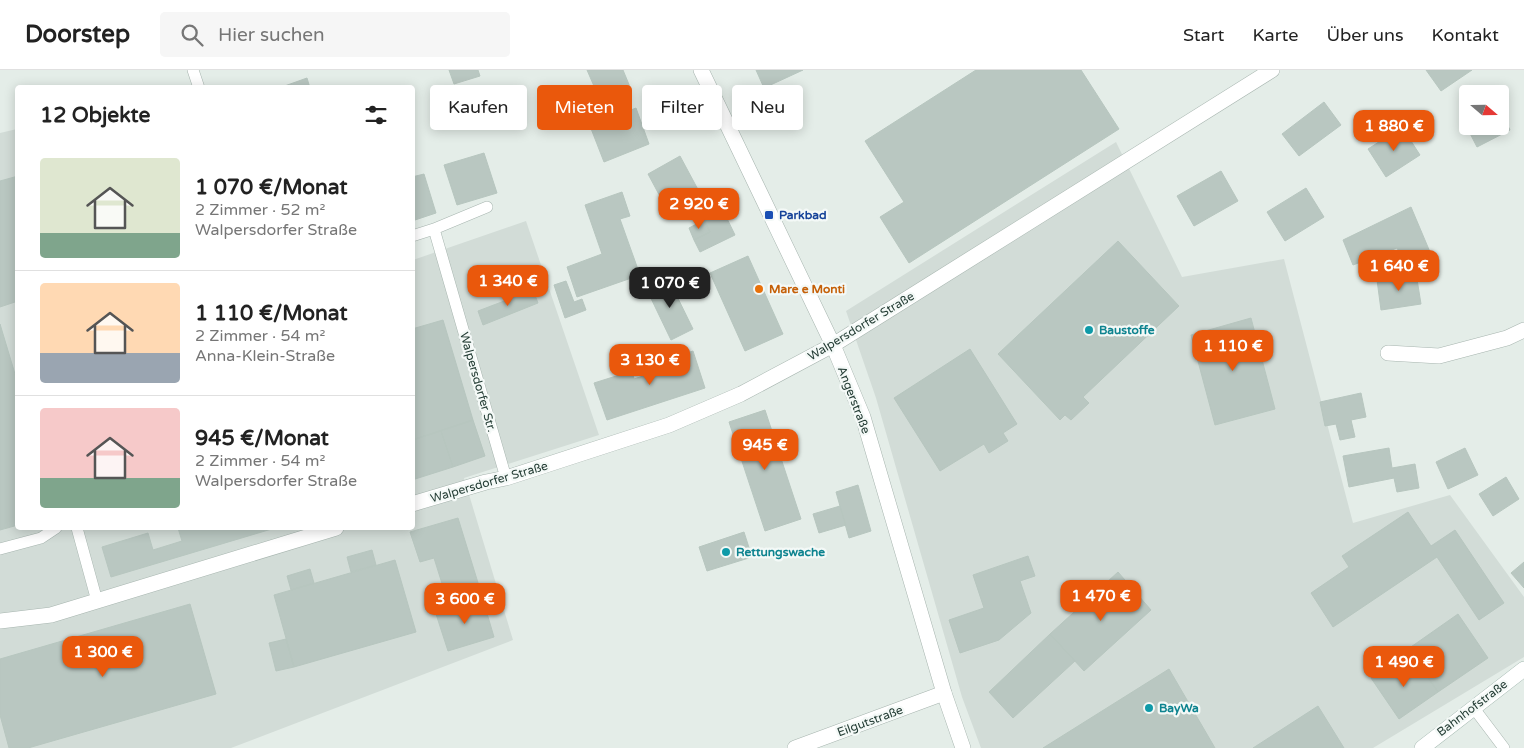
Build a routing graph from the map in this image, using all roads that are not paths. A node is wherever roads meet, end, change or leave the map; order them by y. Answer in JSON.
{"nodes":[{"id":1,"x":193,"y":70,"type":"edge"},
{"id":2,"x":701,"y":70,"type":"edge"},
{"id":3,"x":1272,"y":70,"type":"edge"},
{"id":4,"x":198,"y":85,"type":"edge"},
{"id":5,"x":487,"y":207,"type":"dead end"},
{"id":6,"x":434,"y":229,"type":"junction"},
{"id":7,"x":415,"y":235,"type":"edge"},
{"id":8,"x":1524,"y":330,"type":"edge"},
{"id":9,"x":833,"y":345,"type":"junction"},
{"id":10,"x":1388,"y":354,"type":"dead end"},
{"id":11,"x":506,"y":478,"type":"junction"},
{"id":12,"x":415,"y":503,"type":"edge"},
{"id":13,"x":53,"y":530,"type":"edge"},
{"id":14,"x":78,"y":530,"type":"edge"},
{"id":15,"x":329,"y":530,"type":"edge"},
{"id":16,"x":0,"y":549,"type":"edge"},
{"id":17,"x":97,"y":601,"type":"junction"},
{"id":18,"x":0,"y":621,"type":"edge"},
{"id":19,"x":1524,"y":669,"type":"edge"},
{"id":20,"x":944,"y":694,"type":"junction"},
{"id":21,"x":1474,"y":708,"type":"junction"},
{"id":22,"x":1441,"y":732,"type":"junction"},
{"id":23,"x":796,"y":748,"type":"edge"},
{"id":24,"x":963,"y":748,"type":"edge"},
{"id":25,"x":1422,"y":748,"type":"edge"},
{"id":26,"x":1439,"y":748,"type":"edge"},
{"id":27,"x":1504,"y":748,"type":"edge"}],
"edges":[{"from":1,"to":4,"type":"lane"},
{"from":2,"to":9,"type":"street","name":"Angerstraße"},
{"from":3,"to":9,"type":"street","name":"Walpersdorfer Straße"},
{"from":5,"to":6,"type":"lane"},
{"from":6,"to":7,"type":"lane"},
{"from":6,"to":11,"type":"lane","name":"Walpersdorfer Str."},
{"from":8,"to":10,"type":"street"},
{"from":9,"to":11,"type":"street","name":"Walpersdorfer Straße"},
{"from":9,"to":20,"type":"street","name":"Angerstraße"},
{"from":11,"to":12,"type":"street","name":"Walpersdorfer Straße"},
{"from":13,"to":16,"type":"lane"},
{"from":14,"to":17,"type":"lane"},
{"from":15,"to":17,"type":"street"},
{"from":17,"to":18,"type":"street"},
{"from":19,"to":21,"type":"street","name":"Bahnhofstraße"},
{"from":20,"to":23,"type":"street","name":"Eilgutstraße"},
{"from":20,"to":24,"type":"street","name":"Angerstraße"},
{"from":21,"to":22,"type":"street","name":"Bahnhofstraße"},
{"from":21,"to":27,"type":"lane"},
{"from":22,"to":25,"type":"street","name":"Bahnhofstraße"},
{"from":22,"to":26,"type":"street"}]}
